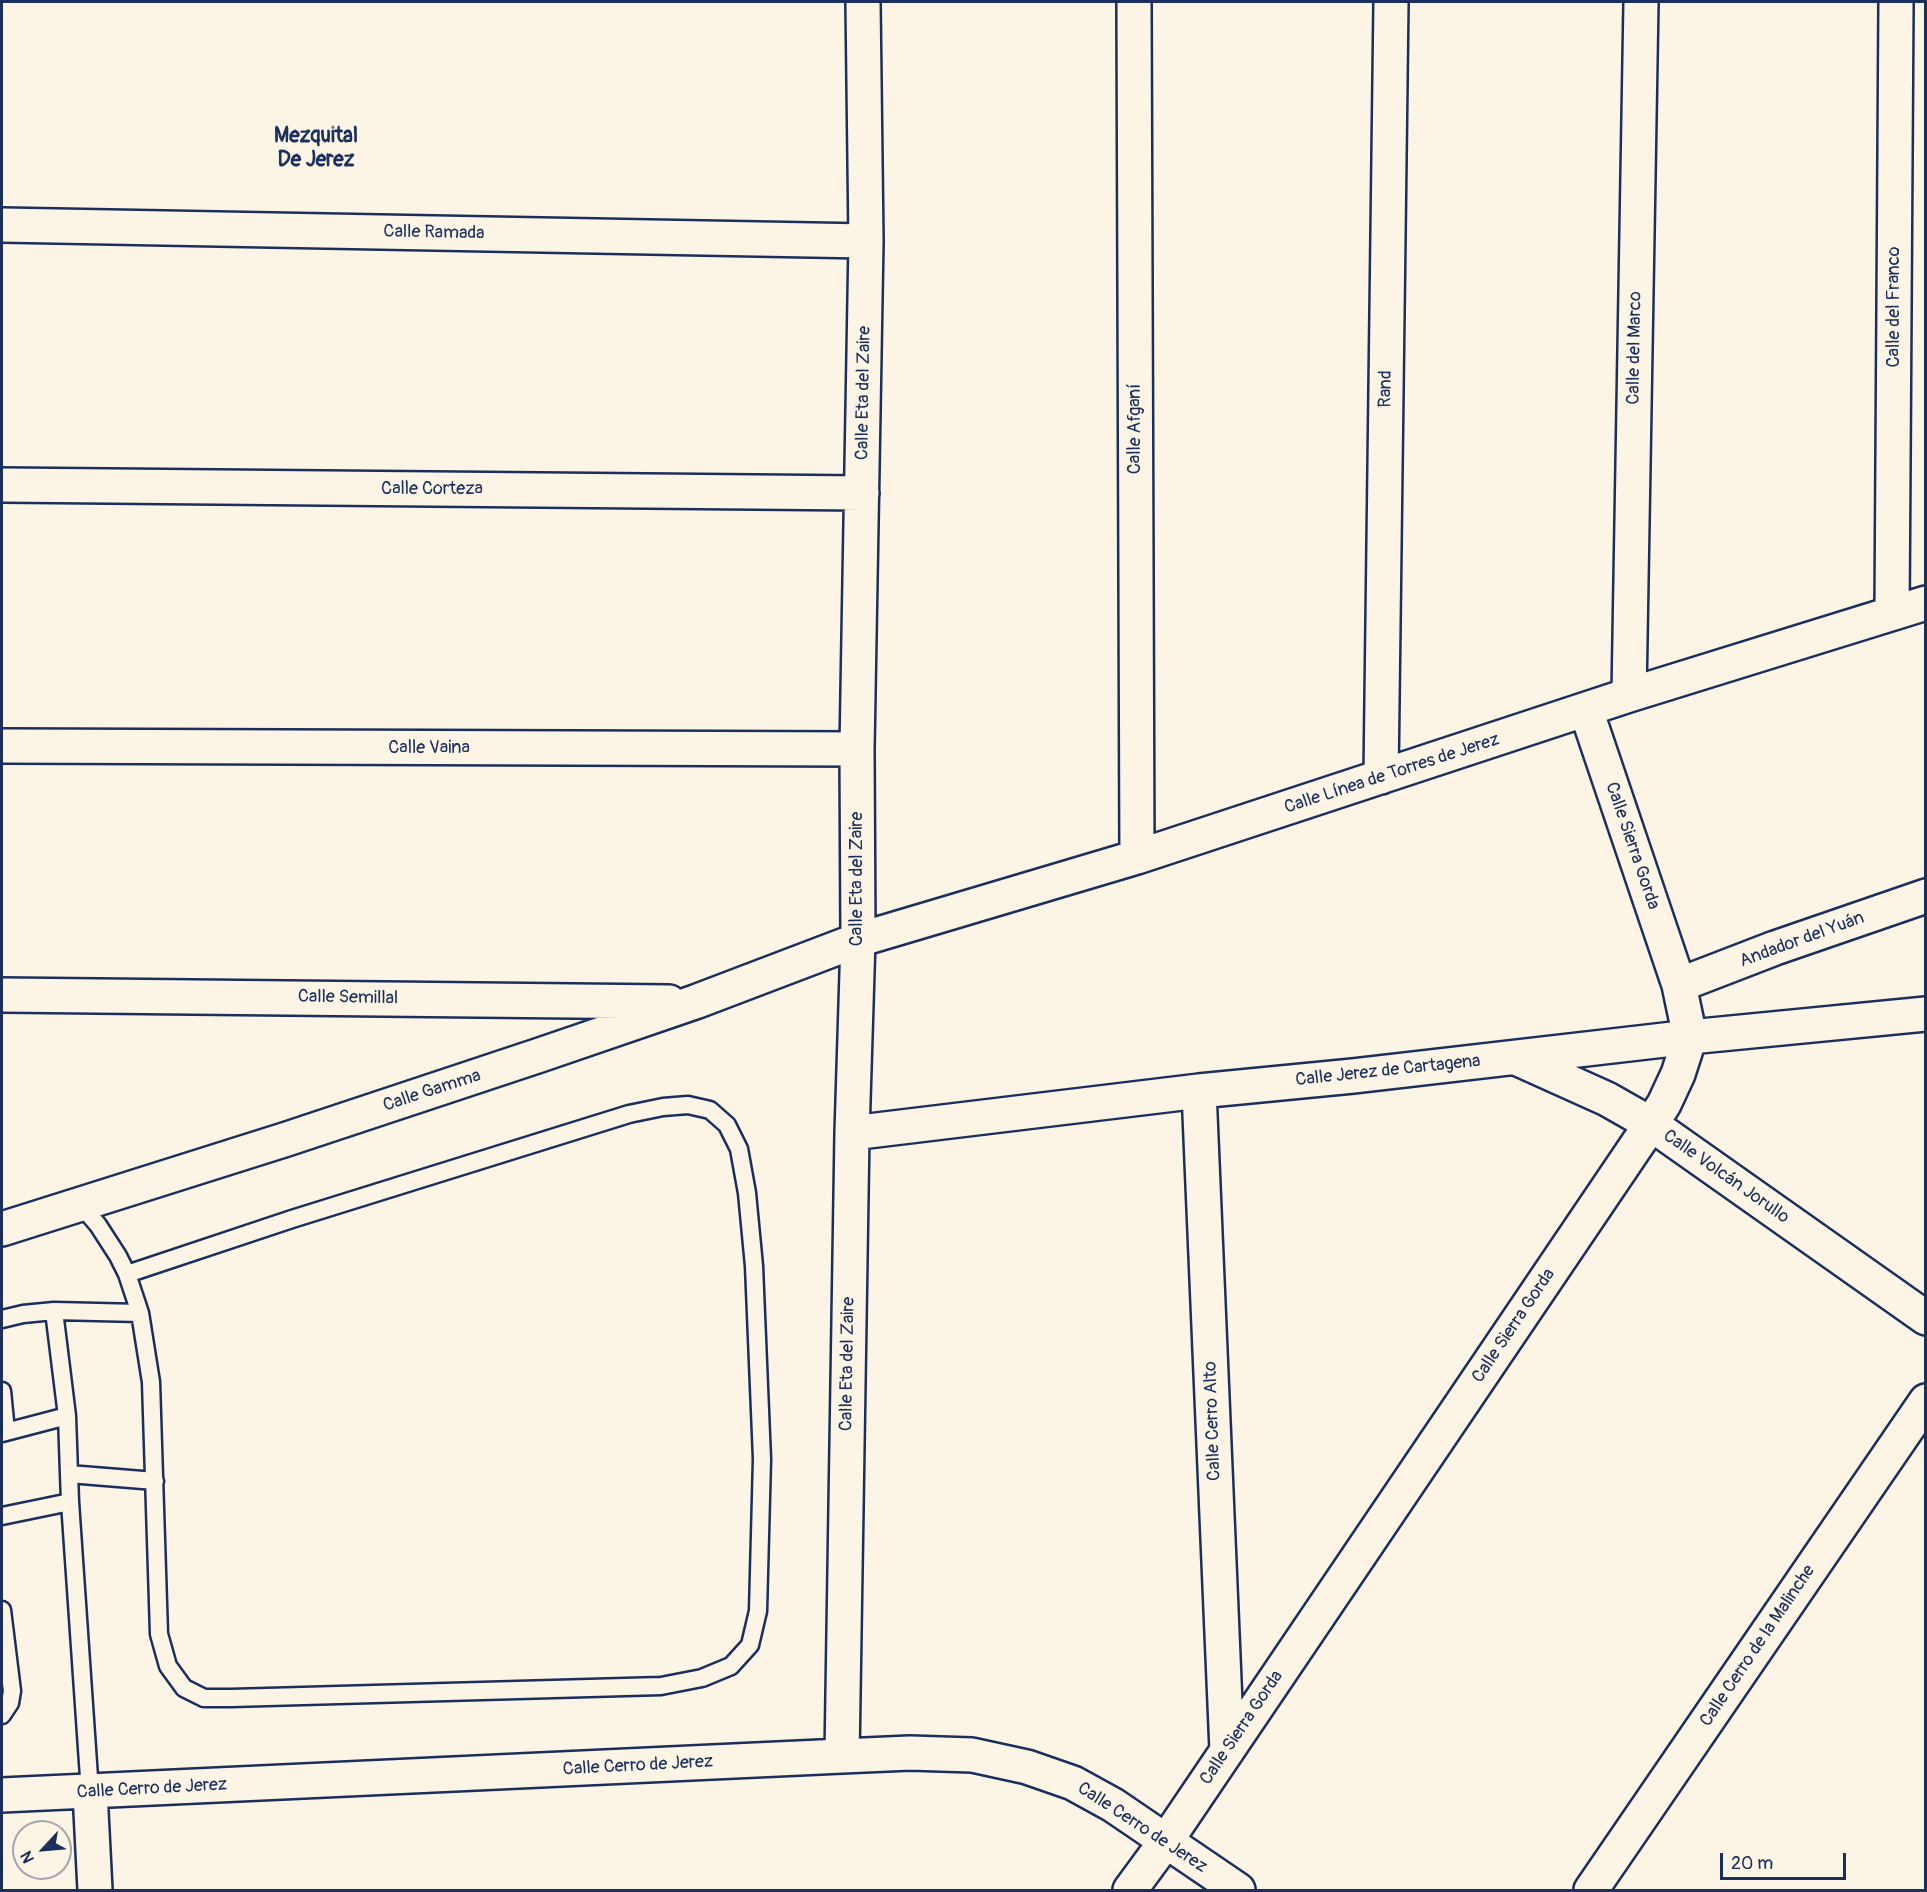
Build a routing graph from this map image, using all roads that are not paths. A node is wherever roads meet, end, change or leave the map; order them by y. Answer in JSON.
{"nodes":[{"id":1,"x":863,"y":2,"type":"edge"},
{"id":2,"x":1134,"y":2,"type":"edge"},
{"id":3,"x":1391,"y":2,"type":"edge"},
{"id":4,"x":1641,"y":2,"type":"edge"},
{"id":5,"x":1896,"y":2,"type":"edge"},
{"id":6,"x":2,"y":225,"type":"edge"},
{"id":7,"x":866,"y":241,"type":"junction"},
{"id":8,"x":2,"y":485,"type":"edge"},
{"id":9,"x":862,"y":493,"type":"junction"},
{"id":10,"x":1926,"y":603,"type":"edge"},
{"id":11,"x":1892,"y":613,"type":"junction"},
{"id":12,"x":1629,"y":695,"type":"junction"},
{"id":13,"x":1586,"y":710,"type":"junction"},
{"id":14,"x":2,"y":746,"type":"edge"},
{"id":15,"x":857,"y":749,"type":"junction"},
{"id":16,"x":1382,"y":777,"type":"junction"},
{"id":17,"x":1137,"y":857,"type":"junction"},
{"id":18,"x":1926,"y":896,"type":"edge"},
{"id":19,"x":858,"y":940,"type":"junction"},
{"id":20,"x":1679,"y":985,"type":"junction"},
{"id":21,"x":2,"y":995,"type":"edge"},
{"id":22,"x":694,"y":1002,"type":"junction"},
{"id":23,"x":1926,"y":1014,"type":"edge"},
{"id":24,"x":1690,"y":1037,"type":"junction"},
{"id":25,"x":1514,"y":1057,"type":"junction"},
{"id":26,"x":1199,"y":1091,"type":"junction"},
{"id":27,"x":1651,"y":1124,"type":"junction"},
{"id":28,"x":852,"y":1133,"type":"junction"},
{"id":29,"x":80,"y":1204,"type":"junction"},
{"id":30,"x":2,"y":1229,"type":"edge"},
{"id":31,"x":127,"y":1274,"type":"junction"},
{"id":32,"x":54,"y":1311,"type":"junction"},
{"id":33,"x":140,"y":1313,"type":"junction"},
{"id":34,"x":1926,"y":1318,"type":"edge"},
{"id":35,"x":2,"y":1319,"type":"edge"},
{"id":36,"x":2,"y":1391,"type":"edge"},
{"id":37,"x":1926,"y":1401,"type":"edge"},
{"id":38,"x":67,"y":1416,"type":"junction"},
{"id":39,"x":4,"y":1432,"type":"edge"},
{"id":40,"x":69,"y":1474,"type":"junction"},
{"id":41,"x":155,"y":1481,"type":"junction"},
{"id":42,"x":70,"y":1502,"type":"junction"},
{"id":43,"x":2,"y":1516,"type":"edge"},
{"id":44,"x":2,"y":1619,"type":"edge"},
{"id":45,"x":2,"y":1715,"type":"edge"},
{"id":46,"x":1227,"y":1751,"type":"junction"},
{"id":47,"x":842,"y":1756,"type":"junction"},
{"id":48,"x":90,"y":1792,"type":"junction"},
{"id":49,"x":2,"y":1796,"type":"edge"},
{"id":50,"x":1166,"y":1841,"type":"junction"},
{"id":51,"x":95,"y":1890,"type":"edge"},
{"id":52,"x":1130,"y":1890,"type":"edge"},
{"id":53,"x":1238,"y":1890,"type":"edge"},
{"id":54,"x":1591,"y":1890,"type":"edge"}],
"edges":[{"from":1,"to":7,"type":"street","name":"Calle Eta del Zaire"},
{"from":2,"to":17,"type":"street","name":"Calle Afganí"},
{"from":3,"to":16,"type":"street","name":"Rand"},
{"from":4,"to":12,"type":"street","name":"Calle del Marco"},
{"from":5,"to":11,"type":"street","name":"Calle del Franco"},
{"from":6,"to":7,"type":"street","name":"Calle Ramada"},
{"from":7,"to":9,"type":"street","name":"Calle Eta del Zaire"},
{"from":8,"to":9,"type":"street","name":"Calle Corteza"},
{"from":9,"to":15,"type":"street","name":"Calle Eta del Zaire"},
{"from":10,"to":11,"type":"street","name":"Calle Línea de Torres de Jerez"},
{"from":11,"to":12,"type":"street","name":"Calle Línea de Torres de Jerez"},
{"from":12,"to":13,"type":"street","name":"Calle Línea de Torres de Jerez"},
{"from":13,"to":16,"type":"street","name":"Calle Línea de Torres de Jerez"},
{"from":13,"to":20,"type":"street","name":"Calle Sierra Gorda"},
{"from":14,"to":15,"type":"street","name":"Calle Vaina"},
{"from":15,"to":19,"type":"street","name":"Calle Eta del Zaire"},
{"from":16,"to":17,"type":"street","name":"Calle Línea de Torres de Jerez"},
{"from":17,"to":19,"type":"street","name":"Calle Línea de Torres de Jerez"},
{"from":18,"to":20,"type":"street","name":"Andador del Yuán"},
{"from":19,"to":22,"type":"street","name":"Calle Gamma"},
{"from":19,"to":28,"type":"street","name":"Calle Eta del Zaire"},
{"from":20,"to":24,"type":"street","name":"Calle Sierra Gorda"},
{"from":21,"to":22,"type":"street","name":"Calle Semillal"},
{"from":22,"to":29,"type":"street","name":"Calle Gamma"},
{"from":23,"to":24,"type":"street","name":"Calle Jerez de Cartagena"},
{"from":24,"to":25,"type":"street","name":"Calle Jerez de Cartagena"},
{"from":24,"to":27,"type":"street","name":"Calle Sierra Gorda"},
{"from":25,"to":26,"type":"street","name":"Calle Jerez de Cartagena"},
{"from":25,"to":27,"type":"street","name":"Calle Volcán Jorullo"},
{"from":26,"to":28,"type":"street","name":"Calle Jerez de Cartagena"},
{"from":26,"to":46,"type":"street","name":"Calle Cerro Alto"},
{"from":27,"to":34,"type":"street","name":"Calle Volcán Jorullo"},
{"from":27,"to":46,"type":"street","name":"Calle Sierra Gorda"},
{"from":28,"to":47,"type":"street","name":"Calle Eta del Zaire"},
{"from":29,"to":30,"type":"street","name":"Calle Gamma"},
{"from":29,"to":31,"type":"lane"},
{"from":31,"to":33,"type":"lane"},
{"from":31,"to":41,"type":"lane"},
{"from":32,"to":33,"type":"lane"},
{"from":32,"to":35,"type":"lane"},
{"from":32,"to":38,"type":"lane"},
{"from":33,"to":41,"type":"lane"},
{"from":36,"to":39,"type":"lane"},
{"from":37,"to":54,"type":"street","name":"Calle Cerro de la Malinche"},
{"from":38,"to":39,"type":"lane"},
{"from":38,"to":40,"type":"lane"},
{"from":40,"to":41,"type":"lane"},
{"from":40,"to":42,"type":"lane"},
{"from":42,"to":43,"type":"lane"},
{"from":42,"to":48,"type":"lane"},
{"from":44,"to":45,"type":"lane"},
{"from":46,"to":50,"type":"street","name":"Calle Sierra Gorda"},
{"from":47,"to":48,"type":"street","name":"Calle Cerro de Jerez"},
{"from":47,"to":50,"type":"street","name":"Calle Cerro de Jerez"},
{"from":48,"to":49,"type":"street","name":"Calle Cerro de Jerez"},
{"from":48,"to":51,"type":"street"},
{"from":50,"to":52,"type":"street","name":"Calle Sierra Gorda"},
{"from":50,"to":53,"type":"street","name":"Calle Cerro de Jerez"}]}
